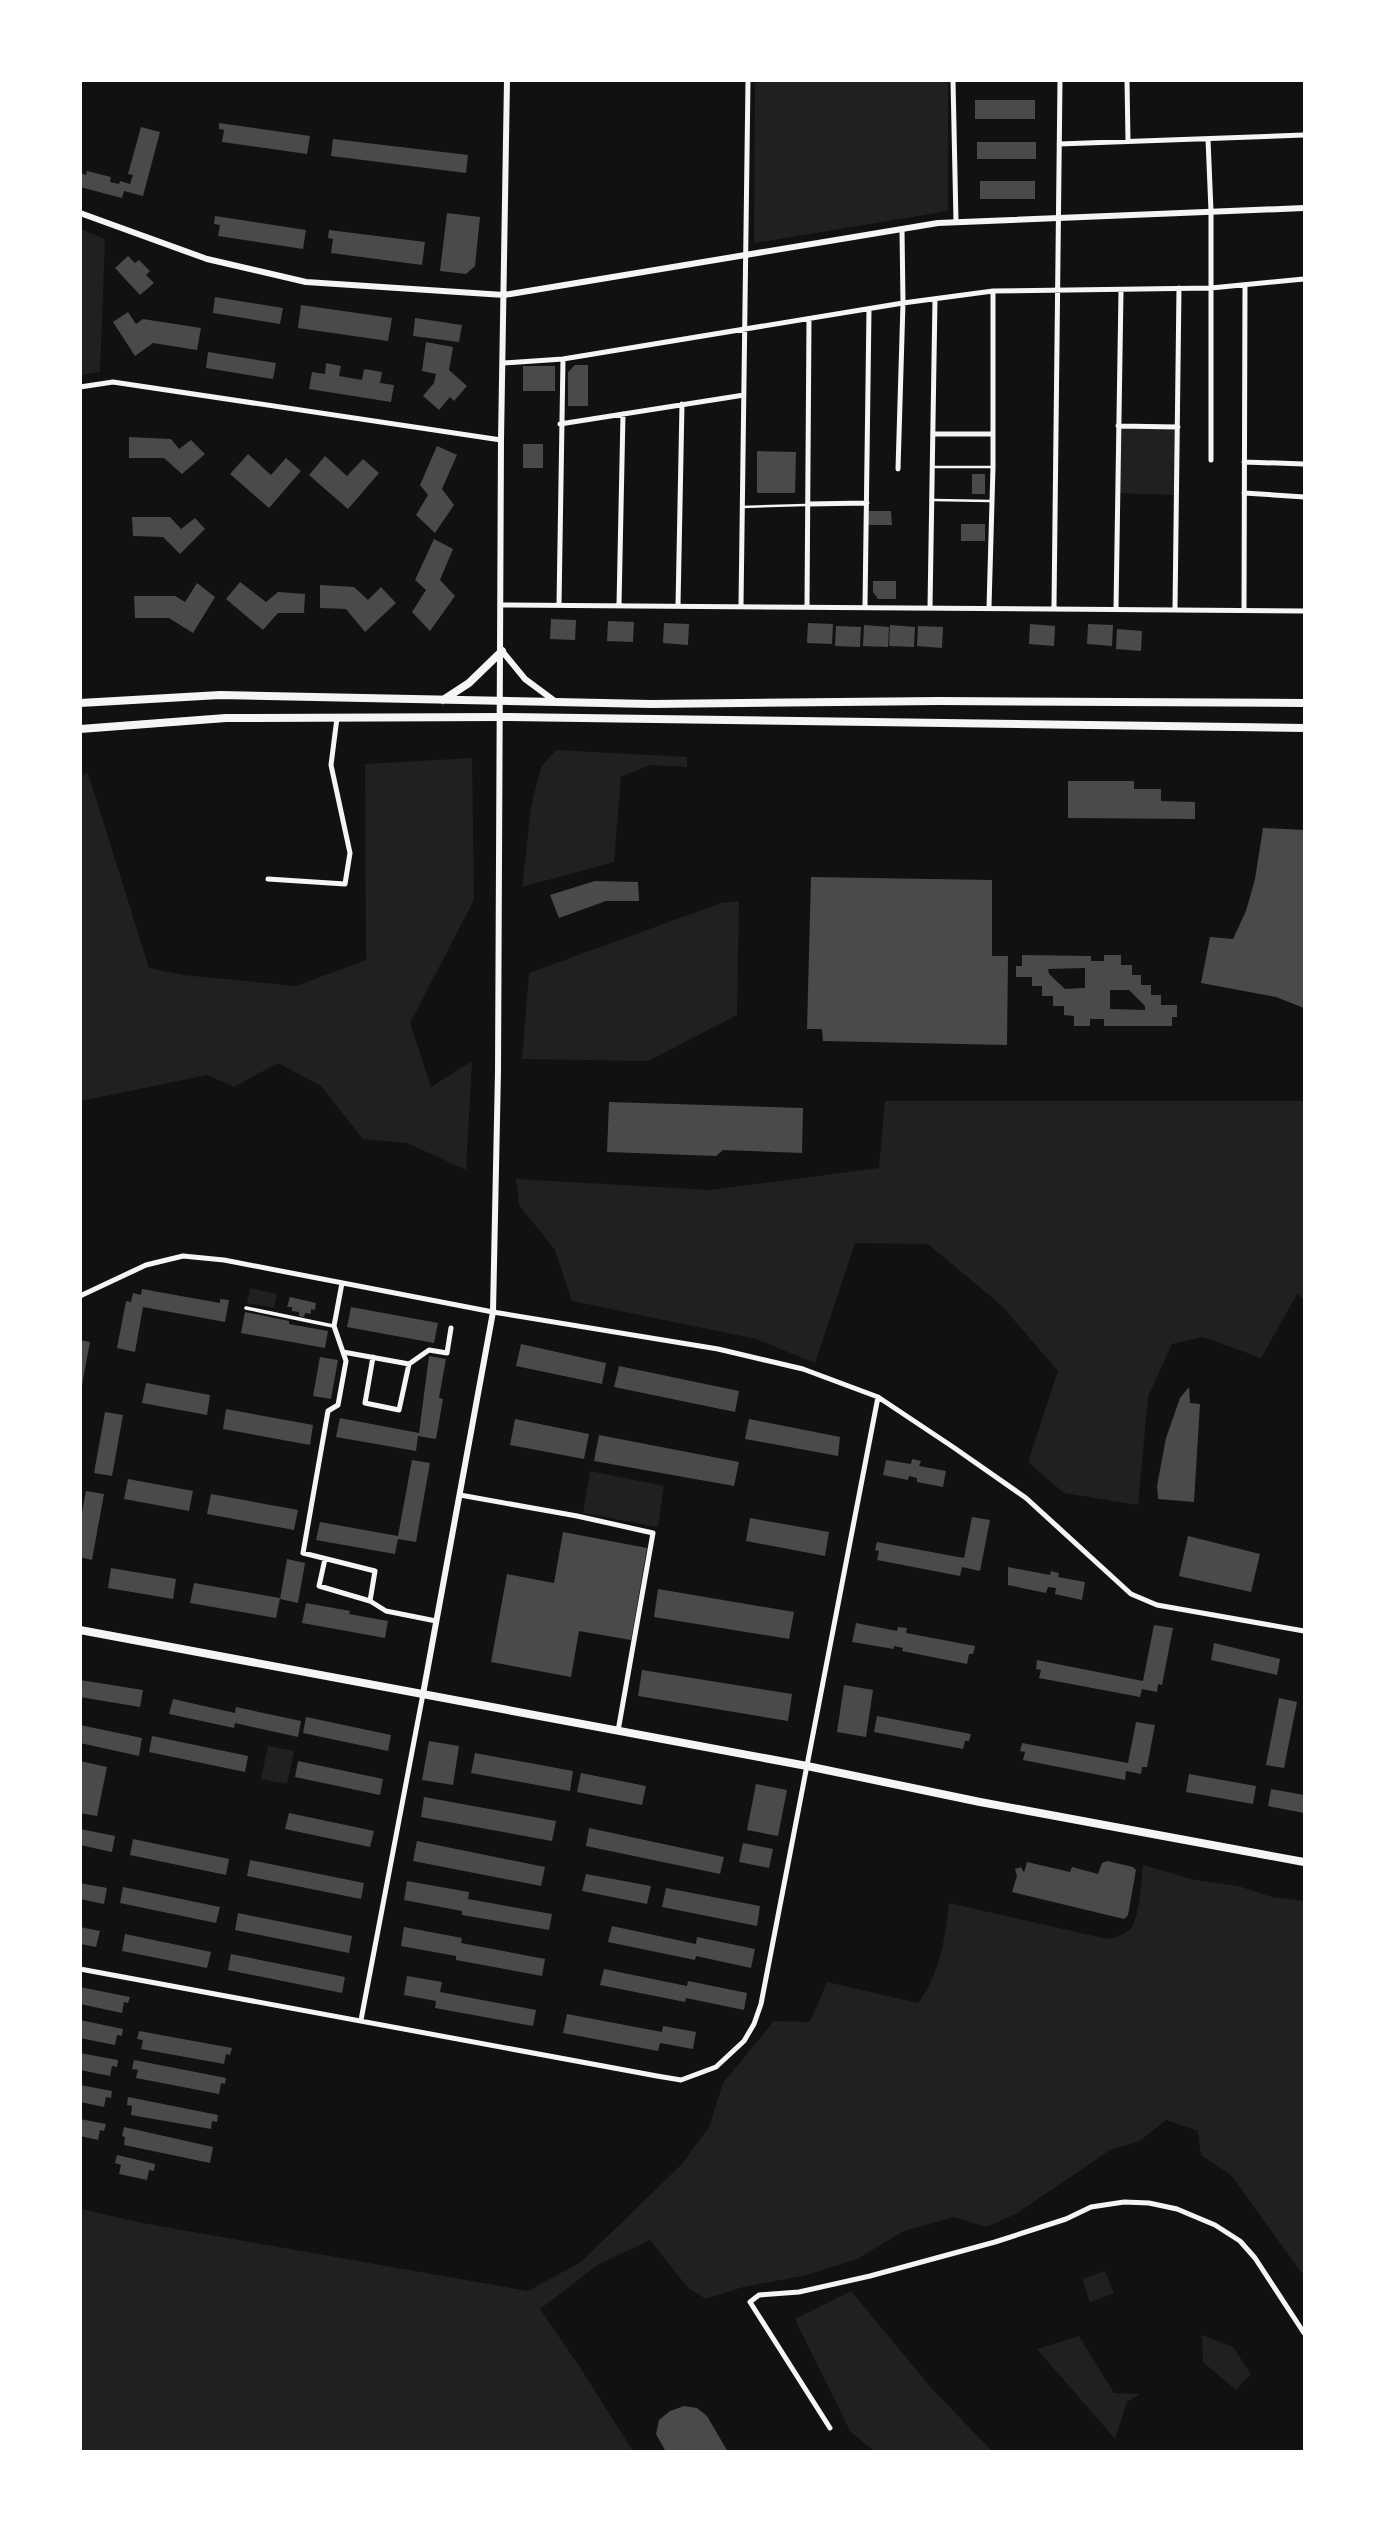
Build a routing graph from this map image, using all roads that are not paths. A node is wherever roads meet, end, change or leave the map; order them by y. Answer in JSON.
{"nodes":[{"id":1,"x":508,"y":80,"type":"edge"},
{"id":2,"x":748,"y":80,"type":"edge"},
{"id":3,"x":953,"y":80,"type":"edge"},
{"id":4,"x":1060,"y":80,"type":"edge"},
{"id":5,"x":1127,"y":80,"type":"edge"},
{"id":6,"x":1304,"y":135,"type":"edge"},
{"id":7,"x":1208,"y":139,"type":"junction"},
{"id":8,"x":1128,"y":141,"type":"junction"},
{"id":9,"x":1059,"y":144,"type":"junction"},
{"id":10,"x":1304,"y":208,"type":"edge"},
{"id":11,"x":1212,"y":211,"type":"junction"},
{"id":12,"x":80,"y":213,"type":"edge"},
{"id":13,"x":1058,"y":216,"type":"junction"},
{"id":14,"x":956,"y":222,"type":"junction"},
{"id":15,"x":902,"y":229,"type":"junction"},
{"id":16,"x":746,"y":253,"type":"junction"},
{"id":17,"x":1304,"y":279,"type":"edge"},
{"id":18,"x":1245,"y":285,"type":"junction"},
{"id":19,"x":1179,"y":288,"type":"junction"},
{"id":20,"x":1211,"y":288,"type":"junction"},
{"id":21,"x":993,"y":291,"type":"junction"},
{"id":22,"x":1058,"y":291,"type":"junction"},
{"id":23,"x":1121,"y":291,"type":"junction"},
{"id":24,"x":504,"y":295,"type":"junction"},
{"id":25,"x":935,"y":299,"type":"junction"},
{"id":26,"x":903,"y":303,"type":"junction"},
{"id":27,"x":869,"y":310,"type":"junction"},
{"id":28,"x":809,"y":320,"type":"junction"},
{"id":29,"x":745,"y":331,"type":"junction"},
{"id":30,"x":563,"y":359,"type":"junction"},
{"id":31,"x":504,"y":363,"type":"junction"},
{"id":32,"x":80,"y":387,"type":"edge"},
{"id":33,"x":744,"y":395,"type":"junction"},
{"id":34,"x":682,"y":404,"type":"junction"},
{"id":35,"x":623,"y":414,"type":"junction"},
{"id":36,"x":560,"y":424,"type":"junction"},
{"id":37,"x":1118,"y":426,"type":"junction"},
{"id":38,"x":1178,"y":427,"type":"junction"},
{"id":39,"x":933,"y":434,"type":"junction"},
{"id":40,"x":992,"y":434,"type":"junction"},
{"id":41,"x":501,"y":440,"type":"junction"},
{"id":42,"x":1211,"y":460,"type":"dead end"},
{"id":43,"x":1244,"y":462,"type":"junction"},
{"id":44,"x":1304,"y":464,"type":"edge"},
{"id":45,"x":931,"y":467,"type":"junction"},
{"id":46,"x":993,"y":467,"type":"junction"},
{"id":47,"x":898,"y":470,"type":"dead end"},
{"id":48,"x":1244,"y":493,"type":"junction"},
{"id":49,"x":1304,"y":498,"type":"edge"},
{"id":50,"x":931,"y":500,"type":"junction"},
{"id":51,"x":992,"y":501,"type":"junction"},
{"id":52,"x":867,"y":503,"type":"junction"},
{"id":53,"x":808,"y":505,"type":"junction"},
{"id":54,"x":742,"y":507,"type":"junction"},
{"id":55,"x":502,"y":605,"type":"junction"},
{"id":56,"x":559,"y":605,"type":"junction"},
{"id":57,"x":619,"y":605,"type":"junction"},
{"id":58,"x":678,"y":606,"type":"junction"},
{"id":59,"x":741,"y":606,"type":"junction"},
{"id":60,"x":807,"y":606,"type":"junction"},
{"id":61,"x":865,"y":606,"type":"junction"},
{"id":62,"x":930,"y":607,"type":"junction"},
{"id":63,"x":989,"y":607,"type":"junction"},
{"id":64,"x":1054,"y":607,"type":"junction"},
{"id":65,"x":1116,"y":608,"type":"junction"},
{"id":66,"x":1175,"y":609,"type":"junction"},
{"id":67,"x":1244,"y":610,"type":"junction"},
{"id":68,"x":1304,"y":611,"type":"edge"},
{"id":69,"x":502,"y":651,"type":"junction"},
{"id":70,"x":442,"y":701,"type":"junction"},
{"id":71,"x":502,"y":702,"type":"junction"},
{"id":72,"x":558,"y":702,"type":"junction"},
{"id":73,"x":80,"y":703,"type":"edge"},
{"id":74,"x":1304,"y":703,"type":"edge"},
{"id":75,"x":501,"y":716,"type":"junction"},
{"id":76,"x":337,"y":718,"type":"junction"},
{"id":77,"x":1304,"y":728,"type":"edge"},
{"id":78,"x":80,"y":729,"type":"edge"},
{"id":79,"x":268,"y":879,"type":"dead end"},
{"id":80,"x":342,"y":1283,"type":"junction"},
{"id":81,"x":80,"y":1296,"type":"edge"},
{"id":82,"x":246,"y":1308,"type":"dead end"},
{"id":83,"x":493,"y":1312,"type":"junction"},
{"id":84,"x":334,"y":1326,"type":"junction"},
{"id":85,"x":451,"y":1328,"type":"dead end"},
{"id":86,"x":343,"y":1352,"type":"junction"},
{"id":87,"x":373,"y":1357,"type":"junction"},
{"id":88,"x":409,"y":1364,"type":"junction"},
{"id":89,"x":878,"y":1397,"type":"junction"},
{"id":90,"x":460,"y":1495,"type":"junction"},
{"id":91,"x":325,"y":1559,"type":"junction"},
{"id":92,"x":370,"y":1601,"type":"junction"},
{"id":93,"x":436,"y":1621,"type":"junction"},
{"id":94,"x":80,"y":1630,"type":"edge"},
{"id":95,"x":1304,"y":1631,"type":"edge"},
{"id":96,"x":423,"y":1694,"type":"junction"},
{"id":97,"x":618,"y":1731,"type":"junction"},
{"id":98,"x":807,"y":1766,"type":"junction"},
{"id":99,"x":1304,"y":1862,"type":"edge"},
{"id":100,"x":80,"y":1969,"type":"edge"},
{"id":101,"x":361,"y":2020,"type":"junction"},
{"id":102,"x":1304,"y":2333,"type":"edge"},
{"id":103,"x":830,"y":2428,"type":"dead end"}],
"edges":[{"from":1,"to":24,"type":"street"},
{"from":2,"to":16,"type":"street"},
{"from":3,"to":14,"type":"street"},
{"from":4,"to":9,"type":"street"},
{"from":5,"to":8,"type":"street"},
{"from":6,"to":7,"type":"street"},
{"from":7,"to":8,"type":"street"},
{"from":7,"to":11,"type":"street"},
{"from":8,"to":9,"type":"street"},
{"from":9,"to":13,"type":"street"},
{"from":10,"to":11,"type":"street"},
{"from":11,"to":13,"type":"street"},
{"from":11,"to":20,"type":"street"},
{"from":12,"to":24,"type":"street"},
{"from":13,"to":14,"type":"street"},
{"from":13,"to":22,"type":"street"},
{"from":14,"to":15,"type":"street"},
{"from":15,"to":16,"type":"street"},
{"from":15,"to":26,"type":"street"},
{"from":16,"to":24,"type":"street"},
{"from":16,"to":29,"type":"street"},
{"from":17,"to":18,"type":"street"},
{"from":18,"to":20,"type":"street"},
{"from":18,"to":43,"type":"street"},
{"from":19,"to":20,"type":"street"},
{"from":19,"to":23,"type":"street"},
{"from":19,"to":38,"type":"street"},
{"from":20,"to":42,"type":"street"},
{"from":21,"to":22,"type":"street"},
{"from":21,"to":25,"type":"street"},
{"from":21,"to":40,"type":"street"},
{"from":22,"to":23,"type":"street"},
{"from":22,"to":64,"type":"street"},
{"from":23,"to":37,"type":"street"},
{"from":24,"to":31,"type":"street"},
{"from":25,"to":26,"type":"street"},
{"from":25,"to":39,"type":"street"},
{"from":26,"to":27,"type":"street"},
{"from":26,"to":47,"type":"street"},
{"from":27,"to":28,"type":"street"},
{"from":27,"to":52,"type":"street"},
{"from":28,"to":29,"type":"street"},
{"from":28,"to":53,"type":"street"},
{"from":29,"to":30,"type":"street"},
{"from":29,"to":33,"type":"street"},
{"from":30,"to":31,"type":"street"},
{"from":30,"to":36,"type":"street"},
{"from":31,"to":41,"type":"street"},
{"from":32,"to":41,"type":"street"},
{"from":33,"to":34,"type":"street"},
{"from":33,"to":54,"type":"street"},
{"from":34,"to":35,"type":"street"},
{"from":34,"to":58,"type":"street"},
{"from":35,"to":36,"type":"street"},
{"from":35,"to":57,"type":"street"},
{"from":36,"to":56,"type":"street"},
{"from":37,"to":38,"type":"street"},
{"from":37,"to":65,"type":"street"},
{"from":38,"to":66,"type":"street"},
{"from":39,"to":40,"type":"street"},
{"from":39,"to":45,"type":"street"},
{"from":40,"to":46,"type":"street"},
{"from":41,"to":55,"type":"street"},
{"from":43,"to":44,"type":"street"},
{"from":43,"to":48,"type":"street"},
{"from":45,"to":46,"type":"lane"},
{"from":45,"to":50,"type":"street"},
{"from":46,"to":51,"type":"street"},
{"from":48,"to":49,"type":"street"},
{"from":48,"to":67,"type":"street"},
{"from":50,"to":51,"type":"lane"},
{"from":50,"to":62,"type":"street"},
{"from":51,"to":63,"type":"street"},
{"from":52,"to":53,"type":"street"},
{"from":52,"to":61,"type":"street"},
{"from":53,"to":54,"type":"lane"},
{"from":53,"to":60,"type":"street"},
{"from":54,"to":59,"type":"street"},
{"from":55,"to":56,"type":"street"},
{"from":55,"to":69,"type":"street"},
{"from":56,"to":57,"type":"street"},
{"from":57,"to":58,"type":"street"},
{"from":58,"to":59,"type":"street"},
{"from":59,"to":60,"type":"street"},
{"from":60,"to":61,"type":"street"},
{"from":61,"to":62,"type":"street"},
{"from":62,"to":63,"type":"street"},
{"from":63,"to":64,"type":"street"},
{"from":64,"to":65,"type":"street"},
{"from":65,"to":66,"type":"street"},
{"from":66,"to":67,"type":"street"},
{"from":67,"to":68,"type":"street"},
{"from":69,"to":70,"type":"main road"},
{"from":69,"to":71,"type":"street"},
{"from":69,"to":72,"type":"street"},
{"from":70,"to":71,"type":"main road"},
{"from":70,"to":73,"type":"main road"},
{"from":71,"to":72,"type":"main road"},
{"from":71,"to":75,"type":"street"},
{"from":72,"to":74,"type":"main road"},
{"from":75,"to":76,"type":"main road"},
{"from":75,"to":77,"type":"main road"},
{"from":75,"to":83,"type":"street"},
{"from":76,"to":78,"type":"main road"},
{"from":76,"to":79,"type":"street"},
{"from":80,"to":81,"type":"street"},
{"from":80,"to":83,"type":"street"},
{"from":80,"to":84,"type":"street"},
{"from":82,"to":84,"type":"street"},
{"from":83,"to":89,"type":"street"},
{"from":83,"to":90,"type":"street"},
{"from":84,"to":86,"type":"street"},
{"from":85,"to":88,"type":"street"},
{"from":86,"to":87,"type":"street"},
{"from":86,"to":91,"type":"street"},
{"from":87,"to":88,"type":"street"},
{"from":87,"to":88,"type":"street"},
{"from":89,"to":95,"type":"street"},
{"from":89,"to":98,"type":"street"},
{"from":90,"to":93,"type":"street"},
{"from":90,"to":97,"type":"street"},
{"from":91,"to":92,"type":"street"},
{"from":91,"to":92,"type":"street"},
{"from":92,"to":93,"type":"street"},
{"from":93,"to":96,"type":"street"},
{"from":94,"to":96,"type":"main road"},
{"from":96,"to":97,"type":"main road"},
{"from":96,"to":101,"type":"street"},
{"from":97,"to":98,"type":"main road"},
{"from":98,"to":99,"type":"main road"},
{"from":98,"to":101,"type":"street"},
{"from":100,"to":101,"type":"street"},
{"from":102,"to":103,"type":"street"}]}
